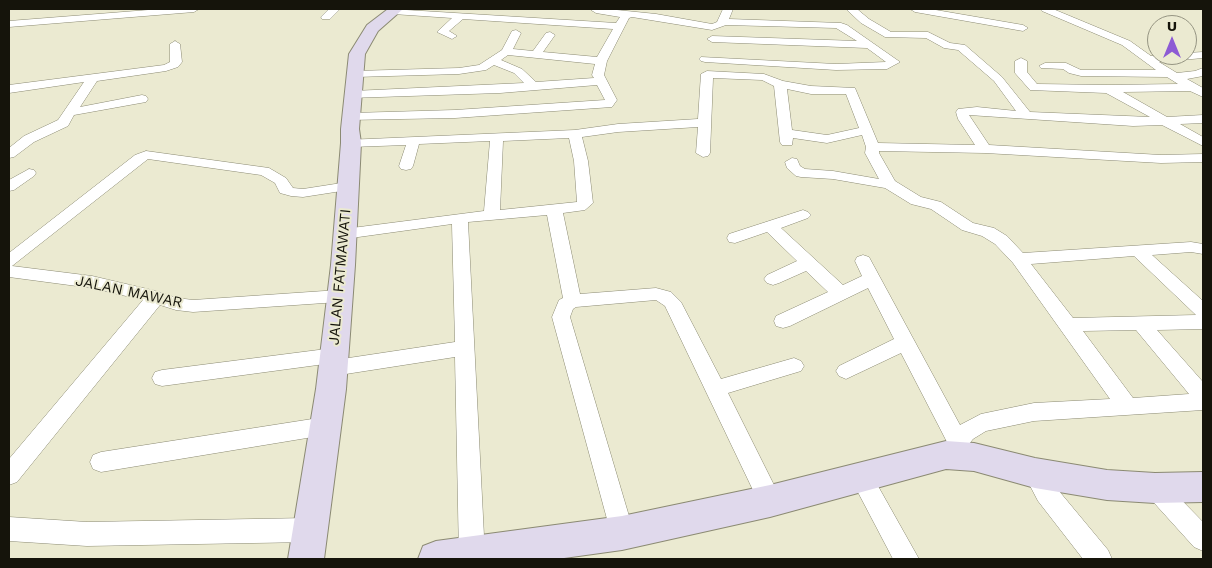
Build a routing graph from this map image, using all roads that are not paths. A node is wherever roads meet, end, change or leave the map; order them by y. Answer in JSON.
{"nodes":[{"id":1,"x":194,"y":9,"type":"edge"},
{"id":2,"x":335,"y":9,"type":"edge"},
{"id":3,"x":534,"y":9,"type":"edge"},
{"id":4,"x":664,"y":9,"type":"edge"},
{"id":5,"x":728,"y":9,"type":"edge"},
{"id":6,"x":851,"y":9,"type":"edge"},
{"id":7,"x":915,"y":9,"type":"edge"},
{"id":8,"x":1045,"y":9,"type":"edge"},
{"id":9,"x":395,"y":10,"type":"edge"},
{"id":10,"x":596,"y":10,"type":"edge"},
{"id":11,"x":141,"y":11,"type":"edge"},
{"id":12,"x":481,"y":12,"type":"edge"},
{"id":13,"x":88,"y":14,"type":"edge"},
{"id":14,"x":461,"y":15,"type":"junction"},
{"id":15,"x":628,"y":15,"type":"junction"},
{"id":16,"x":326,"y":17,"type":"dead end"},
{"id":17,"x":656,"y":17,"type":"junction"},
{"id":18,"x":530,"y":20,"type":"junction"},
{"id":19,"x":9,"y":24,"type":"edge"},
{"id":20,"x":719,"y":24,"type":"junction"},
{"id":21,"x":619,"y":26,"type":"junction"},
{"id":22,"x":1023,"y":28,"type":"dead end"},
{"id":23,"x":516,"y":33,"type":"dead end"},
{"id":24,"x":452,"y":36,"type":"dead end"},
{"id":25,"x":550,"y":36,"type":"dead end"},
{"id":26,"x":712,"y":39,"type":"junction"},
{"id":27,"x":176,"y":44,"type":"dead end"},
{"id":28,"x":866,"y":45,"type":"junction"},
{"id":29,"x":506,"y":52,"type":"junction"},
{"id":30,"x":536,"y":55,"type":"junction"},
{"id":31,"x":705,"y":59,"type":"junction"},
{"id":32,"x":1147,"y":59,"type":"edge"},
{"id":33,"x":493,"y":61,"type":"junction"},
{"id":34,"x":1021,"y":61,"type":"dead end"},
{"id":35,"x":601,"y":62,"type":"junction"},
{"id":36,"x":1156,"y":65,"type":"edge"},
{"id":37,"x":1045,"y":66,"type":"dead end"},
{"id":38,"x":836,"y":67,"type":"junction"},
{"id":39,"x":1203,"y":71,"type":"edge"},
{"id":40,"x":707,"y":74,"type":"junction"},
{"id":41,"x":1171,"y":75,"type":"junction"},
{"id":42,"x":93,"y":78,"type":"junction"},
{"id":43,"x":599,"y":81,"type":"junction"},
{"id":44,"x":780,"y":84,"type":"junction"},
{"id":45,"x":534,"y":87,"type":"junction"},
{"id":46,"x":1190,"y":87,"type":"junction"},
{"id":47,"x":9,"y":89,"type":"edge"},
{"id":48,"x":1108,"y":89,"type":"junction"},
{"id":49,"x":845,"y":90,"type":"junction"},
{"id":50,"x":1203,"y":93,"type":"edge"},
{"id":51,"x":353,"y":95,"type":"junction"},
{"id":52,"x":142,"y":99,"type":"dead end"},
{"id":53,"x":608,"y":104,"type":"junction"},
{"id":54,"x":72,"y":112,"type":"junction"},
{"id":55,"x":1026,"y":116,"type":"junction"},
{"id":56,"x":1203,"y":119,"type":"edge"},
{"id":57,"x":1167,"y":121,"type":"junction"},
{"id":58,"x":703,"y":123,"type":"junction"},
{"id":59,"x":618,"y":128,"type":"junction"},
{"id":60,"x":867,"y":130,"type":"junction"},
{"id":61,"x":575,"y":134,"type":"junction"},
{"id":62,"x":497,"y":137,"type":"junction"},
{"id":63,"x":414,"y":140,"type":"junction"},
{"id":64,"x":1203,"y":142,"type":"edge"},
{"id":65,"x":351,"y":144,"type":"junction"},
{"id":66,"x":873,"y":147,"type":"junction"},
{"id":67,"x":985,"y":149,"type":"junction"},
{"id":68,"x":703,"y":153,"type":"dead end"},
{"id":69,"x":9,"y":154,"type":"edge"},
{"id":70,"x":1203,"y":158,"type":"edge"},
{"id":71,"x":792,"y":162,"type":"dead end"},
{"id":72,"x":406,"y":166,"type":"dead end"},
{"id":73,"x":29,"y":172,"type":"dead end"},
{"id":74,"x":889,"y":184,"type":"junction"},
{"id":75,"x":348,"y":186,"type":"junction"},
{"id":76,"x":9,"y":187,"type":"edge"},
{"id":77,"x":554,"y":209,"type":"junction"},
{"id":78,"x":492,"y":214,"type":"junction"},
{"id":79,"x":803,"y":215,"type":"dead end"},
{"id":80,"x":460,"y":218,"type":"junction"},
{"id":81,"x":770,"y":226,"type":"junction"},
{"id":82,"x":344,"y":234,"type":"junction"},
{"id":83,"x":735,"y":238,"type":"dead end"},
{"id":84,"x":1203,"y":249,"type":"edge"},
{"id":85,"x":1138,"y":251,"type":"junction"},
{"id":86,"x":1019,"y":259,"type":"junction"},
{"id":87,"x":9,"y":261,"type":"edge"},
{"id":88,"x":863,"y":261,"type":"dead end"},
{"id":89,"x":808,"y":263,"type":"junction"},
{"id":90,"x":9,"y":271,"type":"edge"},
{"id":91,"x":872,"y":278,"type":"junction"},
{"id":92,"x":774,"y":279,"type":"dead end"},
{"id":93,"x":840,"y":293,"type":"junction"},
{"id":94,"x":339,"y":296,"type":"junction"},
{"id":95,"x":156,"y":297,"type":"junction"},
{"id":96,"x":573,"y":301,"type":"junction"},
{"id":97,"x":1203,"y":311,"type":"edge"},
{"id":98,"x":783,"y":320,"type":"dead end"},
{"id":99,"x":1203,"y":322,"type":"edge"},
{"id":100,"x":1141,"y":324,"type":"junction"},
{"id":101,"x":1068,"y":325,"type":"junction"},
{"id":102,"x":906,"y":342,"type":"junction"},
{"id":103,"x":464,"y":348,"type":"junction"},
{"id":104,"x":333,"y":361,"type":"junction"},
{"id":105,"x":794,"y":366,"type":"dead end"},
{"id":106,"x":846,"y":371,"type":"dead end"},
{"id":107,"x":162,"y":378,"type":"dead end"},
{"id":108,"x":716,"y":389,"type":"junction"},
{"id":109,"x":1203,"y":396,"type":"edge"},
{"id":110,"x":1203,"y":402,"type":"edge"},
{"id":111,"x":1128,"y":407,"type":"junction"},
{"id":112,"x":325,"y":426,"type":"junction"},
{"id":113,"x":958,"y":448,"type":"junction"},
{"id":114,"x":101,"y":462,"type":"dead end"},
{"id":115,"x":1034,"y":473,"type":"junction"},
{"id":116,"x":9,"y":475,"type":"edge"},
{"id":117,"x":861,"y":476,"type":"junction"},
{"id":118,"x":1203,"y":486,"type":"edge"},
{"id":119,"x":1155,"y":488,"type":"junction"},
{"id":120,"x":770,"y":501,"type":"junction"},
{"id":121,"x":9,"y":529,"type":"edge"},
{"id":122,"x":309,"y":530,"type":"junction"},
{"id":123,"x":622,"y":533,"type":"junction"},
{"id":124,"x":1203,"y":539,"type":"edge"},
{"id":125,"x":472,"y":556,"type":"junction"},
{"id":126,"x":306,"y":559,"type":"edge"},
{"id":127,"x":436,"y":559,"type":"edge"},
{"id":128,"x":906,"y":559,"type":"edge"},
{"id":129,"x":1098,"y":559,"type":"edge"}],
"edges":[{"from":1,"to":11,"type":"street"},
{"from":2,"to":16,"type":"street"},
{"from":3,"to":18,"type":"street"},
{"from":4,"to":17,"type":"street"},
{"from":5,"to":20,"type":"street"},
{"from":6,"to":55,"type":"street"},
{"from":7,"to":22,"type":"street"},
{"from":8,"to":32,"type":"street"},
{"from":9,"to":14,"type":"street"},
{"from":9,"to":51,"type":"street","name":"JALAN FATMAWATI"},
{"from":10,"to":15,"type":"street"},
{"from":11,"to":13,"type":"street"},
{"from":12,"to":14,"type":"street"},
{"from":12,"to":18,"type":"street"},
{"from":13,"to":19,"type":"street"},
{"from":14,"to":24,"type":"street"},
{"from":15,"to":17,"type":"street"},
{"from":15,"to":21,"type":"street"},
{"from":17,"to":20,"type":"street"},
{"from":18,"to":21,"type":"street"},
{"from":20,"to":26,"type":"street"},
{"from":20,"to":28,"type":"street"},
{"from":21,"to":35,"type":"street"},
{"from":23,"to":29,"type":"street"},
{"from":25,"to":30,"type":"street"},
{"from":26,"to":28,"type":"street"},
{"from":26,"to":31,"type":"street"},
{"from":27,"to":42,"type":"street"},
{"from":28,"to":38,"type":"street"},
{"from":29,"to":30,"type":"street"},
{"from":29,"to":33,"type":"street"},
{"from":30,"to":35,"type":"street"},
{"from":31,"to":38,"type":"street"},
{"from":31,"to":40,"type":"street"},
{"from":33,"to":45,"type":"street"},
{"from":33,"to":51,"type":"street"},
{"from":34,"to":48,"type":"street"},
{"from":35,"to":43,"type":"street"},
{"from":36,"to":41,"type":"street"},
{"from":37,"to":41,"type":"street"},
{"from":38,"to":49,"type":"street"},
{"from":39,"to":41,"type":"street"},
{"from":40,"to":44,"type":"street"},
{"from":40,"to":58,"type":"street"},
{"from":41,"to":46,"type":"street"},
{"from":42,"to":47,"type":"street"},
{"from":42,"to":54,"type":"street"},
{"from":43,"to":45,"type":"street"},
{"from":43,"to":53,"type":"street"},
{"from":44,"to":49,"type":"street"},
{"from":44,"to":60,"type":"street"},
{"from":45,"to":51,"type":"street"},
{"from":46,"to":48,"type":"street"},
{"from":46,"to":50,"type":"street"},
{"from":48,"to":57,"type":"street"},
{"from":49,"to":60,"type":"street"},
{"from":51,"to":53,"type":"street"},
{"from":51,"to":65,"type":"street","name":"JALAN FATMAWATI"},
{"from":52,"to":54,"type":"street"},
{"from":53,"to":59,"type":"street"},
{"from":54,"to":69,"type":"street"},
{"from":55,"to":57,"type":"street"},
{"from":55,"to":67,"type":"street"},
{"from":56,"to":57,"type":"street"},
{"from":57,"to":64,"type":"street"},
{"from":58,"to":59,"type":"street"},
{"from":58,"to":68,"type":"street"},
{"from":59,"to":61,"type":"street"},
{"from":60,"to":66,"type":"street"},
{"from":61,"to":62,"type":"street"},
{"from":61,"to":77,"type":"street"},
{"from":62,"to":63,"type":"street"},
{"from":62,"to":78,"type":"street"},
{"from":63,"to":65,"type":"street"},
{"from":63,"to":72,"type":"street"},
{"from":65,"to":75,"type":"street","name":"JALAN FATMAWATI"},
{"from":66,"to":67,"type":"street"},
{"from":66,"to":74,"type":"street"},
{"from":67,"to":70,"type":"street"},
{"from":71,"to":74,"type":"street"},
{"from":73,"to":76,"type":"street"},
{"from":74,"to":86,"type":"street"},
{"from":75,"to":82,"type":"street","name":"JALAN FATMAWATI"},
{"from":75,"to":87,"type":"street"},
{"from":77,"to":78,"type":"street"},
{"from":77,"to":96,"type":"street"},
{"from":78,"to":80,"type":"street"},
{"from":79,"to":81,"type":"street"},
{"from":80,"to":82,"type":"street"},
{"from":80,"to":103,"type":"street"},
{"from":81,"to":83,"type":"street"},
{"from":81,"to":89,"type":"street"},
{"from":82,"to":94,"type":"street","name":"JALAN FATMAWATI"},
{"from":84,"to":85,"type":"street"},
{"from":85,"to":86,"type":"street"},
{"from":85,"to":97,"type":"street"},
{"from":86,"to":101,"type":"street"},
{"from":88,"to":91,"type":"street"},
{"from":89,"to":92,"type":"street"},
{"from":89,"to":93,"type":"street"},
{"from":90,"to":95,"type":"street","name":"JALAN MAWAR"},
{"from":91,"to":93,"type":"street"},
{"from":91,"to":102,"type":"street"},
{"from":93,"to":98,"type":"street"},
{"from":94,"to":95,"type":"street","name":"JALAN MAWAR"},
{"from":94,"to":104,"type":"street","name":"JALAN FATMAWATI"},
{"from":95,"to":116,"type":"street"},
{"from":96,"to":108,"type":"street"},
{"from":96,"to":123,"type":"street"},
{"from":99,"to":100,"type":"street"},
{"from":100,"to":101,"type":"street"},
{"from":100,"to":109,"type":"street"},
{"from":101,"to":111,"type":"street"},
{"from":102,"to":106,"type":"street"},
{"from":102,"to":113,"type":"street"},
{"from":103,"to":104,"type":"street"},
{"from":103,"to":125,"type":"street"},
{"from":104,"to":107,"type":"street"},
{"from":104,"to":112,"type":"street","name":"JALAN FATMAWATI"},
{"from":105,"to":108,"type":"street"},
{"from":108,"to":120,"type":"street"},
{"from":110,"to":111,"type":"street"},
{"from":111,"to":113,"type":"street"},
{"from":112,"to":114,"type":"street"},
{"from":112,"to":122,"type":"street","name":"JALAN FATMAWATI"},
{"from":113,"to":115,"type":"street"},
{"from":113,"to":117,"type":"street"},
{"from":115,"to":119,"type":"street"},
{"from":115,"to":129,"type":"street"},
{"from":117,"to":120,"type":"street"},
{"from":117,"to":128,"type":"street"},
{"from":118,"to":119,"type":"street"},
{"from":119,"to":124,"type":"street"},
{"from":120,"to":123,"type":"street"},
{"from":121,"to":122,"type":"street"},
{"from":122,"to":126,"type":"street","name":"JALAN FATMAWATI"},
{"from":123,"to":125,"type":"street"},
{"from":125,"to":127,"type":"street"}]}
